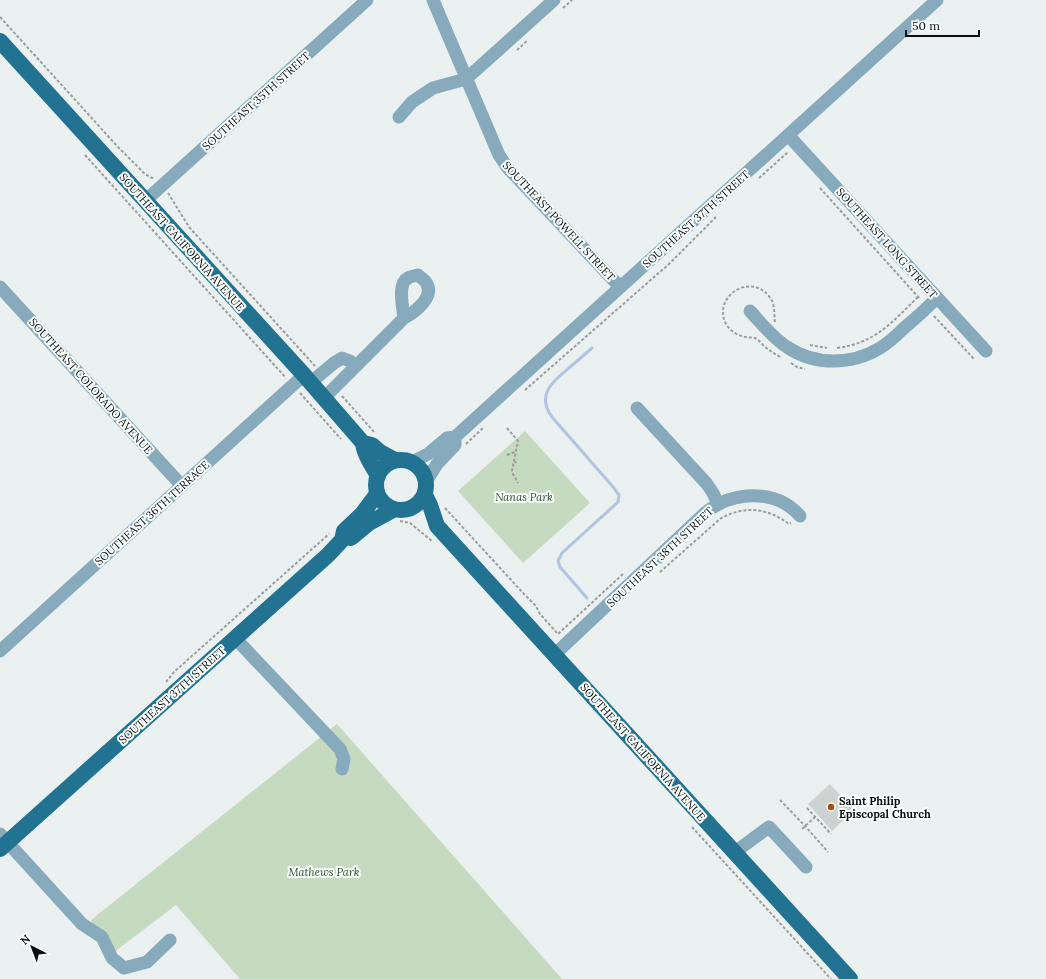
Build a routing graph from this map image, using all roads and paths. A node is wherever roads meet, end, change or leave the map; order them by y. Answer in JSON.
{"nodes":[{"id":1,"x":367,"y":0,"type":"edge"},
{"id":2,"x":433,"y":0,"type":"edge"},
{"id":3,"x":572,"y":0,"type":"edge"},
{"id":4,"x":937,"y":0,"type":"edge"},
{"id":5,"x":556,"y":6,"type":"edge"},
{"id":6,"x":0,"y":17,"type":"edge"},
{"id":7,"x":530,"y":38,"type":"dead end"},
{"id":8,"x":0,"y":41,"type":"edge"},
{"id":9,"x":514,"y":53,"type":"dead end"},
{"id":10,"x":466,"y":78,"type":"junction"},
{"id":11,"x":399,"y":117,"type":"dead end"},
{"id":12,"x":788,"y":135,"type":"junction"},
{"id":13,"x":80,"y":150,"type":"dead end"},
{"id":14,"x":788,"y":152,"type":"dead end"},
{"id":15,"x":756,"y":181,"type":"dead end"},
{"id":16,"x":161,"y":186,"type":"junction"},
{"id":17,"x":145,"y":201,"type":"junction"},
{"id":18,"x":716,"y":217,"type":"dead end"},
{"id":19,"x":0,"y":287,"type":"edge"},
{"id":20,"x":620,"y":287,"type":"junction"},
{"id":21,"x":928,"y":288,"type":"junction"},
{"id":22,"x":941,"y":302,"type":"junction"},
{"id":23,"x":750,"y":311,"type":"dead end"},
{"id":24,"x":931,"y":312,"type":"dead end"},
{"id":25,"x":934,"y":315,"type":"junction"},
{"id":26,"x":404,"y":318,"type":"dead end"},
{"id":27,"x":928,"y":320,"type":"dead end"},
{"id":28,"x":775,"y":323,"type":"dead end"},
{"id":29,"x":809,"y":344,"type":"dead end"},
{"id":30,"x":986,"y":351,"type":"dead end"},
{"id":31,"x":974,"y":359,"type":"dead end"},
{"id":32,"x":356,"y":367,"type":"junction"},
{"id":33,"x":809,"y":370,"type":"dead end"},
{"id":34,"x":307,"y":379,"type":"junction"},
{"id":35,"x":524,"y":391,"type":"dead end"},
{"id":36,"x":329,"y":393,"type":"junction"},
{"id":37,"x":637,"y":408,"type":"dead end"},
{"id":38,"x":483,"y":428,"type":"dead end"},
{"id":39,"x":507,"y":428,"type":"dead end"},
{"id":40,"x":375,"y":433,"type":"dead end"},
{"id":41,"x":342,"y":440,"type":"dead end"},
{"id":42,"x":461,"y":441,"type":"junction"},
{"id":43,"x":363,"y":443,"type":"junction"},
{"id":44,"x":516,"y":452,"type":"junction"},
{"id":45,"x":507,"y":455,"type":"dead end"},
{"id":46,"x":395,"y":460,"type":"junction"},
{"id":47,"x":514,"y":461,"type":"junction"},
{"id":48,"x":412,"y":462,"type":"junction"},
{"id":49,"x":518,"y":464,"type":"dead end"},
{"id":50,"x":378,"y":476,"type":"junction"},
{"id":51,"x":518,"y":483,"type":"dead end"},
{"id":52,"x":182,"y":486,"type":"junction"},
{"id":53,"x":426,"y":488,"type":"junction"},
{"id":54,"x":377,"y":494,"type":"junction"},
{"id":55,"x":718,"y":504,"type":"junction"},
{"id":56,"x":444,"y":507,"type":"dead end"},
{"id":57,"x":400,"y":510,"type":"junction"},
{"id":58,"x":800,"y":516,"type":"joint"},
{"id":59,"x":437,"y":526,"type":"junction"},
{"id":60,"x":336,"y":536,"type":"junction"},
{"id":61,"x":624,"y":572,"type":"dead end"},
{"id":62,"x":658,"y":574,"type":"dead end"},
{"id":63,"x":235,"y":638,"type":"junction"},
{"id":64,"x":0,"y":651,"type":"edge"},
{"id":65,"x":554,"y":655,"type":"junction"},
{"id":66,"x":163,"y":686,"type":"dead end"},
{"id":67,"x":342,"y":769,"type":"dead end"},
{"id":68,"x":780,"y":800,"type":"dead end"},
{"id":69,"x":807,"y":808,"type":"dead end"},
{"id":70,"x":815,"y":817,"type":"junction"},
{"id":71,"x":805,"y":826,"type":"junction"},
{"id":72,"x":802,"y":829,"type":"dead end"},
{"id":73,"x":831,"y":834,"type":"dead end"},
{"id":74,"x":2,"y":842,"type":"edge"},
{"id":75,"x":735,"y":852,"type":"junction"},
{"id":76,"x":828,"y":852,"type":"dead end"},
{"id":77,"x":806,"y":867,"type":"dead end"},
{"id":78,"x":170,"y":940,"type":"dead end"},
{"id":79,"x":850,"y":979,"type":"edge"}],
"edges":[{"from":1,"to":16,"type":"street","name":"SOUTHEAST 35TH STREET"},
{"from":2,"to":10,"type":"street","name":"SOUTHEAST POWELL STREET"},
{"from":3,"to":5,"type":"path"},
{"from":4,"to":12,"type":"street","name":"SOUTHEAST 37TH STREET"},
{"from":5,"to":10,"type":"street"},
{"from":6,"to":16,"type":"path"},
{"from":7,"to":9,"type":"path"},
{"from":8,"to":17,"type":"main road","name":"SOUTHEAST CALIFORNIA AVENUE"},
{"from":10,"to":11,"type":"street"},
{"from":10,"to":20,"type":"street","name":"SOUTHEAST POWELL STREET"},
{"from":12,"to":20,"type":"street","name":"SOUTHEAST 37TH STREET"},
{"from":12,"to":21,"type":"street","name":"SOUTHEAST LONG STREET"},
{"from":13,"to":34,"type":"path"},
{"from":14,"to":15,"type":"path"},
{"from":16,"to":17,"type":"street","name":"SOUTHEAST 35TH STREET"},
{"from":16,"to":34,"type":"path"},
{"from":17,"to":34,"type":"main road","name":"SOUTHEAST CALIFORNIA AVENUE"},
{"from":18,"to":35,"type":"path"},
{"from":19,"to":52,"type":"street","name":"SOUTHEAST COLORADO AVENUE"},
{"from":20,"to":42,"type":"street","name":"SOUTHEAST 37TH STREET"},
{"from":21,"to":22,"type":"street","name":"SOUTHEAST LONG STREET"},
{"from":21,"to":29,"type":"path"},
{"from":22,"to":23,"type":"street"},
{"from":22,"to":25,"type":"path"},
{"from":22,"to":30,"type":"street","name":"SOUTHEAST LONG STREET"},
{"from":24,"to":25,"type":"path"},
{"from":25,"to":27,"type":"path"},
{"from":25,"to":31,"type":"path"},
{"from":26,"to":32,"type":"street"},
{"from":28,"to":33,"type":"path"},
{"from":32,"to":34,"type":"street","name":"SOUTHEAST 36TH TERRACE"},
{"from":32,"to":36,"type":"street"},
{"from":34,"to":36,"type":"main road","name":"SOUTHEAST CALIFORNIA AVENUE"},
{"from":34,"to":41,"type":"path"},
{"from":34,"to":52,"type":"street","name":"SOUTHEAST 36TH TERRACE"},
{"from":36,"to":40,"type":"path"},
{"from":36,"to":43,"type":"main road","name":"SOUTHEAST CALIFORNIA AVENUE"},
{"from":37,"to":55,"type":"street"},
{"from":38,"to":42,"type":"path"},
{"from":39,"to":44,"type":"path"},
{"from":42,"to":48,"type":"street","name":"SOUTHEAST 37TH STREET"},
{"from":42,"to":53,"type":"street","name":"SOUTHEAST 37TH STREET"},
{"from":43,"to":46,"type":"main road","name":"SOUTHEAST CALIFORNIA AVENUE"},
{"from":43,"to":50,"type":"main road","name":"SOUTHEAST CALIFORNIA AVENUE"},
{"from":44,"to":45,"type":"path"},
{"from":44,"to":47,"type":"path"},
{"from":46,"to":48,"type":"main road"},
{"from":46,"to":50,"type":"main road"},
{"from":47,"to":49,"type":"path"},
{"from":47,"to":51,"type":"path"},
{"from":48,"to":53,"type":"main road"},
{"from":50,"to":54,"type":"main road"},
{"from":52,"to":64,"type":"street","name":"SOUTHEAST 36TH TERRACE"},
{"from":53,"to":57,"type":"main road"},
{"from":53,"to":59,"type":"main road","name":"SOUTHEAST CALIFORNIA AVENUE"},
{"from":54,"to":57,"type":"main road"},
{"from":54,"to":60,"type":"main road","name":"SOUTHEAST 37TH STREET"},
{"from":55,"to":58,"type":"street","name":"SOUTHEAST 38TH STREET"},
{"from":55,"to":65,"type":"street","name":"SOUTHEAST 38TH STREET"},
{"from":56,"to":61,"type":"path"},
{"from":57,"to":59,"type":"main road","name":"SOUTHEAST CALIFORNIA AVENUE"},
{"from":57,"to":60,"type":"main road","name":"SOUTHEAST 37TH STREET"},
{"from":58,"to":62,"type":"path"},
{"from":59,"to":65,"type":"main road","name":"SOUTHEAST CALIFORNIA AVENUE"},
{"from":60,"to":63,"type":"main road","name":"SOUTHEAST 37TH STREET"},
{"from":60,"to":66,"type":"path"},
{"from":63,"to":67,"type":"street"},
{"from":63,"to":74,"type":"main road","name":"SOUTHEAST 37TH STREET"},
{"from":65,"to":75,"type":"main road","name":"SOUTHEAST CALIFORNIA AVENUE"},
{"from":68,"to":71,"type":"path"},
{"from":69,"to":70,"type":"path"},
{"from":70,"to":71,"type":"path"},
{"from":70,"to":73,"type":"path"},
{"from":71,"to":72,"type":"path"},
{"from":71,"to":76,"type":"path"},
{"from":74,"to":78,"type":"street"},
{"from":75,"to":77,"type":"street"},
{"from":75,"to":79,"type":"main road","name":"SOUTHEAST CALIFORNIA AVENUE"}]}
